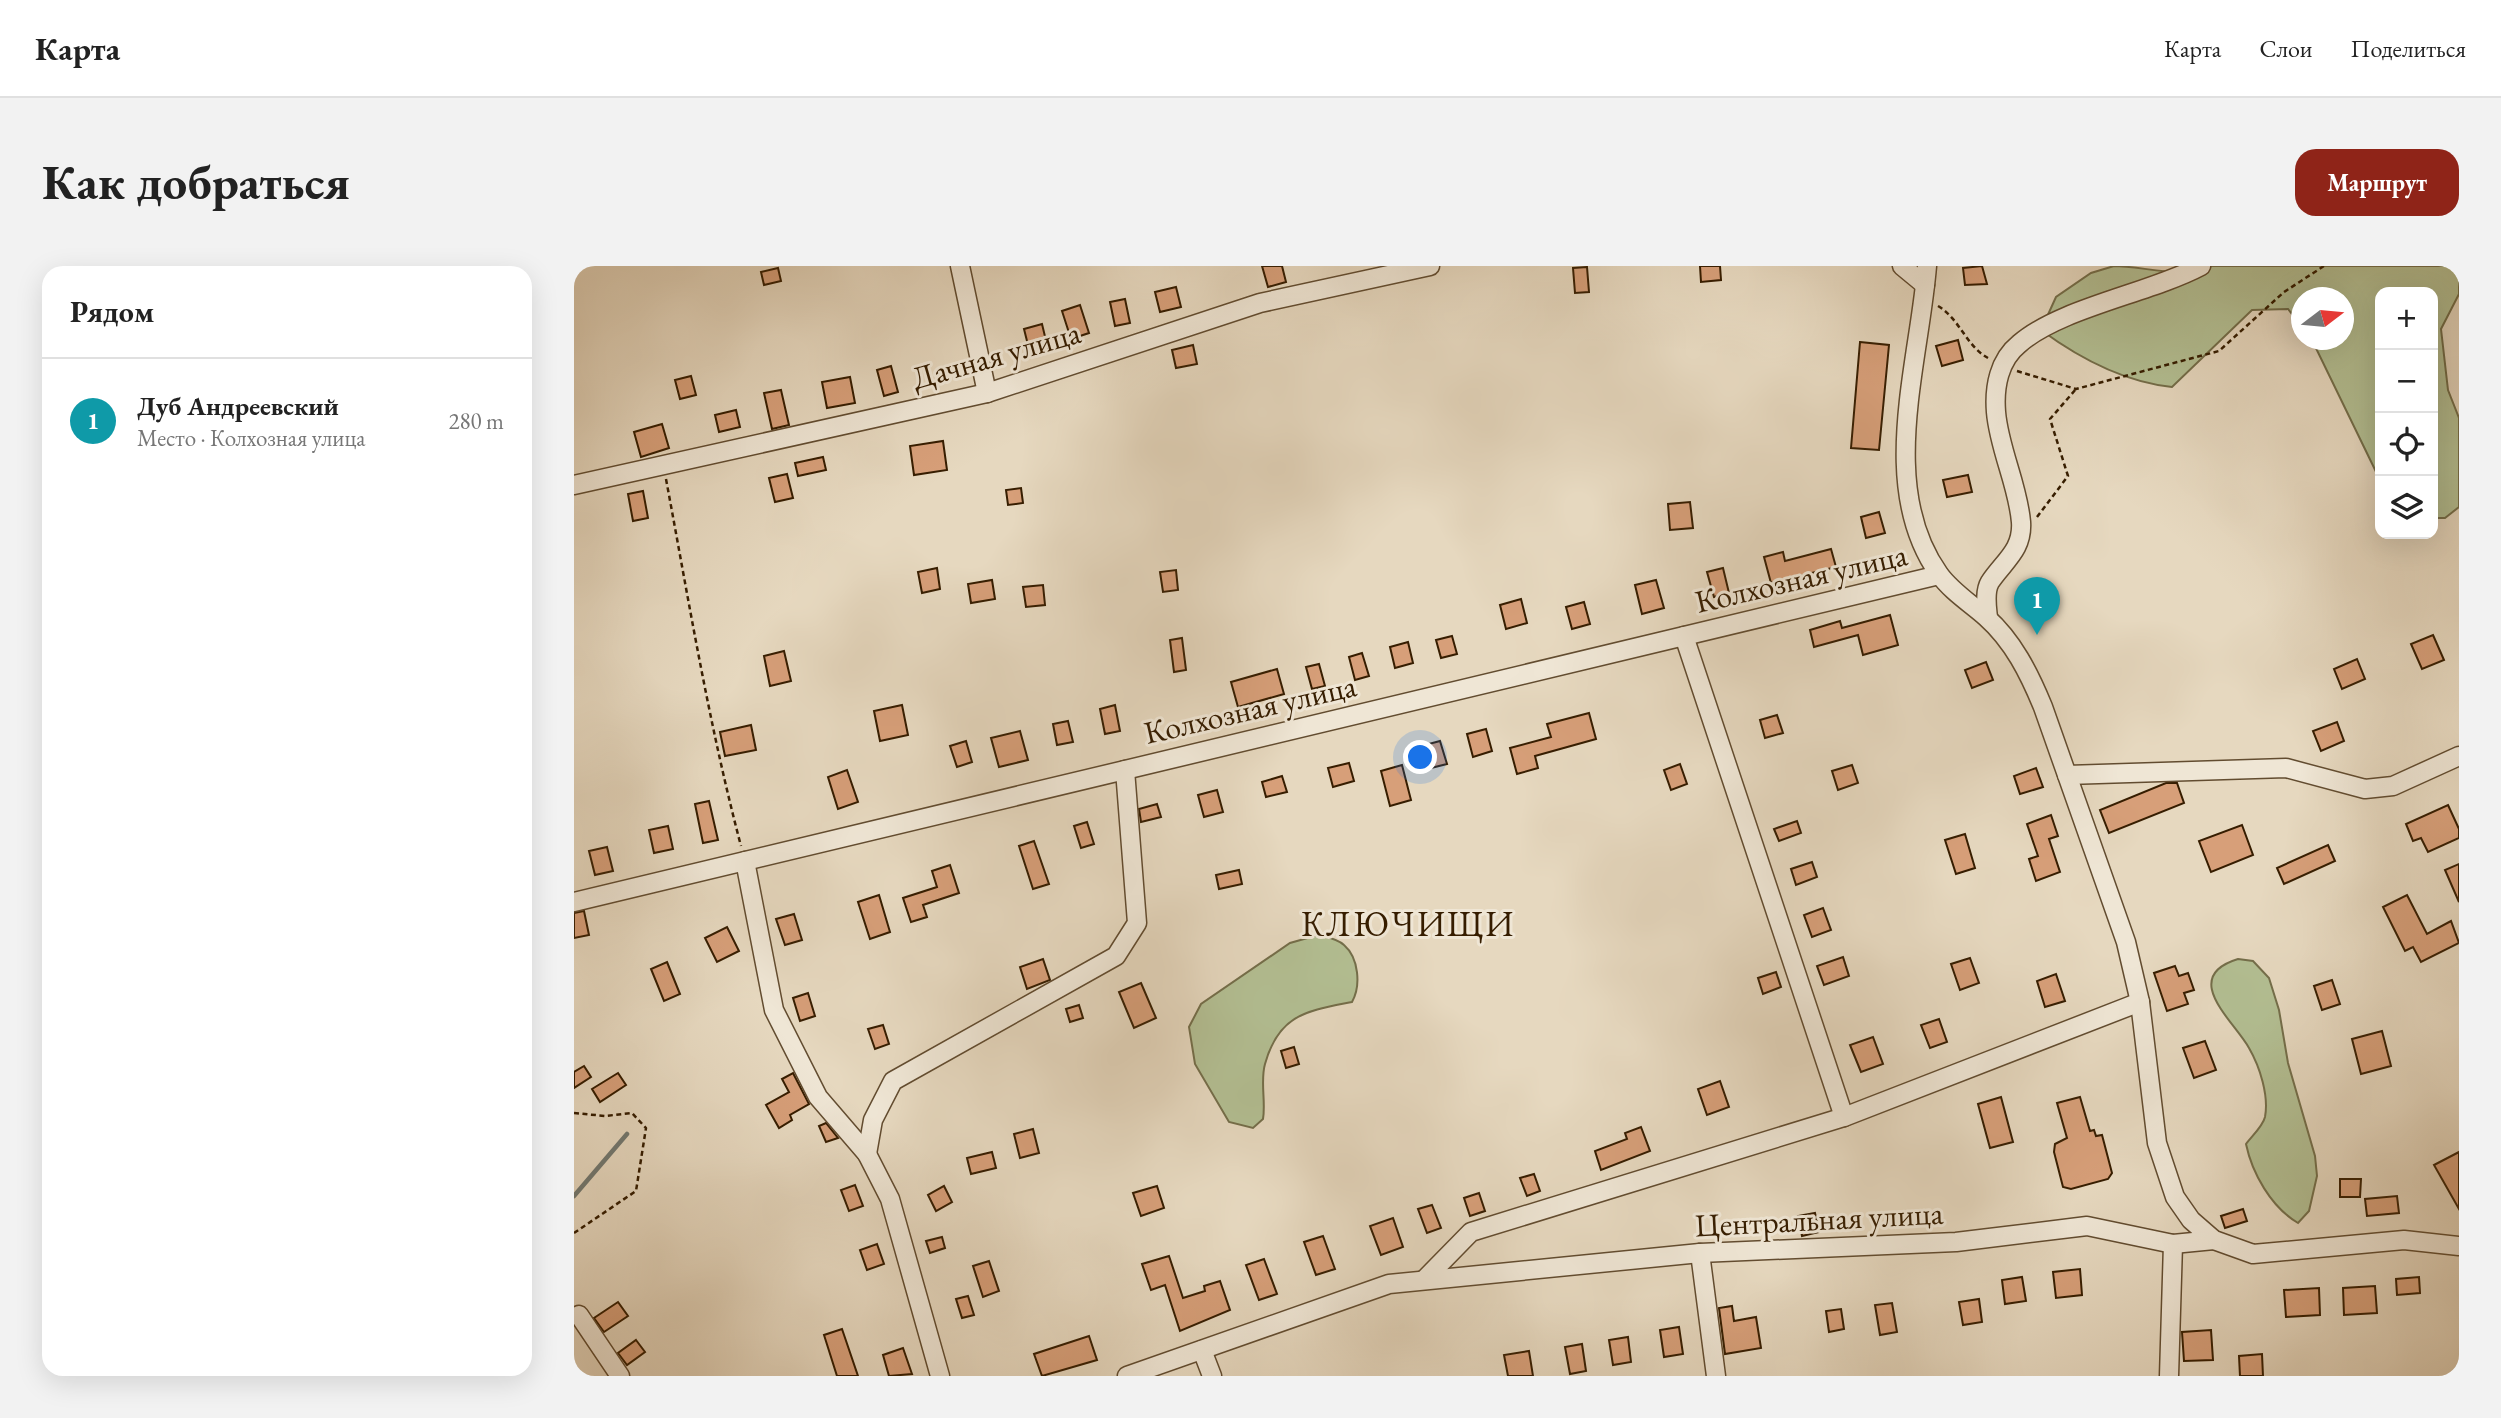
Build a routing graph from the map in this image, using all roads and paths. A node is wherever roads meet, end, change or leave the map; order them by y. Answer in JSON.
{"nodes":[{"id":1,"x":960,"y":266,"type":"edge"},
{"id":2,"x":1430,"y":266,"type":"edge"},
{"id":3,"x":1902,"y":266,"type":"edge"},
{"id":4,"x":1927,"y":266,"type":"edge"},
{"id":5,"x":2201,"y":266,"type":"edge"},
{"id":6,"x":2324,"y":266,"type":"edge"},
{"id":7,"x":1924,"y":291,"type":"junction"},
{"id":8,"x":2003,"y":366,"type":"junction"},
{"id":9,"x":2076,"y":389,"type":"junction"},
{"id":10,"x":987,"y":393,"type":"junction"},
{"id":11,"x":664,"y":465,"type":"junction"},
{"id":12,"x":574,"y":485,"type":"edge"},
{"id":13,"x":2035,"y":520,"type":"dead end"},
{"id":14,"x":1939,"y":575,"type":"junction"},
{"id":15,"x":1988,"y":618,"type":"junction"},
{"id":16,"x":1684,"y":636,"type":"junction"},
{"id":17,"x":2459,"y":755,"type":"edge"},
{"id":18,"x":1125,"y":770,"type":"junction"},
{"id":19,"x":2067,"y":775,"type":"junction"},
{"id":20,"x":745,"y":861,"type":"junction"},
{"id":21,"x":574,"y":902,"type":"edge"},
{"id":22,"x":2140,"y":1002,"type":"junction"},
{"id":23,"x":574,"y":1113,"type":"edge"},
{"id":24,"x":1844,"y":1117,"type":"junction"},
{"id":25,"x":867,"y":1154,"type":"junction"},
{"id":26,"x":574,"y":1233,"type":"edge"},
{"id":27,"x":2214,"y":1240,"type":"junction"},
{"id":28,"x":2173,"y":1244,"type":"junction"},
{"id":29,"x":2459,"y":1246,"type":"edge"},
{"id":30,"x":1700,"y":1253,"type":"junction"},
{"id":31,"x":1424,"y":1280,"type":"junction"},
{"id":32,"x":579,"y":1315,"type":"dead end"},
{"id":33,"x":1202,"y":1350,"type":"junction"},
{"id":34,"x":620,"y":1376,"type":"edge"},
{"id":35,"x":940,"y":1376,"type":"edge"},
{"id":36,"x":1127,"y":1376,"type":"edge"},
{"id":37,"x":1212,"y":1376,"type":"edge"},
{"id":38,"x":1716,"y":1376,"type":"edge"},
{"id":39,"x":2169,"y":1376,"type":"edge"}],
"edges":[{"from":1,"to":10,"type":"street"},
{"from":2,"to":10,"type":"street","name":"Дачная улица"},
{"from":3,"to":7,"type":"street"},
{"from":4,"to":7,"type":"street"},
{"from":5,"to":8,"type":"street"},
{"from":6,"to":9,"type":"path"},
{"from":7,"to":8,"type":"path"},
{"from":7,"to":14,"type":"street"},
{"from":8,"to":9,"type":"path"},
{"from":8,"to":15,"type":"street"},
{"from":9,"to":13,"type":"path"},
{"from":10,"to":11,"type":"street","name":"Дачная улица"},
{"from":11,"to":12,"type":"street","name":"Дачная улица"},
{"from":11,"to":20,"type":"path"},
{"from":14,"to":15,"type":"street"},
{"from":14,"to":16,"type":"street","name":"Колхозная улица"},
{"from":15,"to":19,"type":"street"},
{"from":16,"to":18,"type":"street","name":"Колхозная улица"},
{"from":16,"to":24,"type":"street"},
{"from":17,"to":19,"type":"street"},
{"from":18,"to":20,"type":"street","name":"Колхозная улица"},
{"from":18,"to":25,"type":"street"},
{"from":19,"to":22,"type":"street"},
{"from":20,"to":21,"type":"street","name":"Колхозная улица"},
{"from":20,"to":25,"type":"street"},
{"from":22,"to":24,"type":"street","name":"Центральная улица"},
{"from":22,"to":27,"type":"street"},
{"from":23,"to":26,"type":"path"},
{"from":24,"to":31,"type":"street","name":"Центральная улица"},
{"from":25,"to":35,"type":"street"},
{"from":27,"to":28,"type":"street","name":"Центральная улица"},
{"from":27,"to":29,"type":"street"},
{"from":28,"to":30,"type":"street","name":"Центральная улица"},
{"from":28,"to":39,"type":"street"},
{"from":30,"to":31,"type":"street","name":"Центральная улица"},
{"from":30,"to":38,"type":"street"},
{"from":31,"to":33,"type":"street","name":"Центральная улица"},
{"from":32,"to":34,"type":"street"},
{"from":33,"to":36,"type":"street","name":"Центральная улица"},
{"from":33,"to":37,"type":"street"}]}
